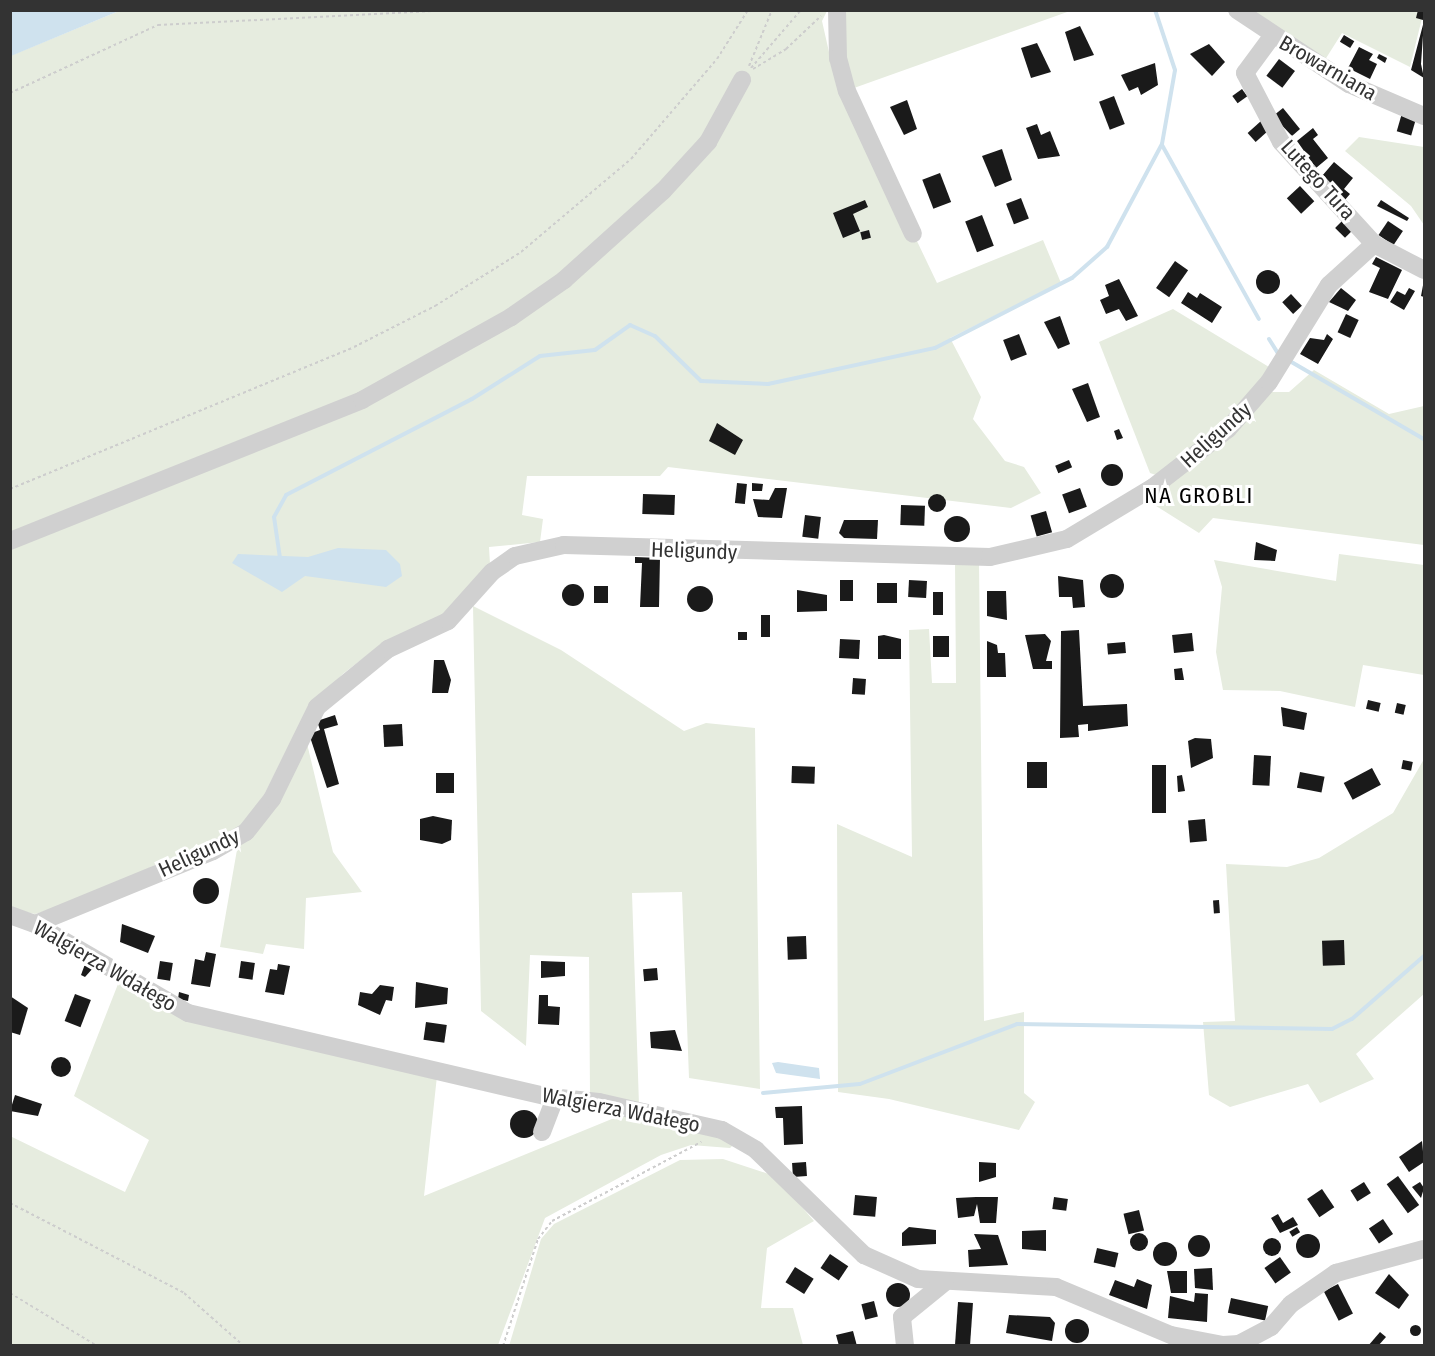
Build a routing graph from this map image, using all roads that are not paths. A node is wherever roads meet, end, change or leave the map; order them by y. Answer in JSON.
{"nodes":[{"id":1,"x":837,"y":10,"type":"edge"},
{"id":2,"x":1237,"y":10,"type":"edge"},
{"id":3,"x":1273,"y":35,"type":"junction"},
{"id":4,"x":745,"y":76,"type":"road end"},
{"id":5,"x":1425,"y":116,"type":"edge"},
{"id":6,"x":913,"y":234,"type":"dead end"},
{"id":7,"x":1374,"y":244,"type":"junction"},
{"id":8,"x":1425,"y":270,"type":"edge"},
{"id":9,"x":10,"y":541,"type":"edge"},
{"id":10,"x":10,"y":915,"type":"edge"},
{"id":11,"x":35,"y":924,"type":"junction"},
{"id":12,"x":555,"y":1098,"type":"junction"},
{"id":13,"x":542,"y":1132,"type":"dead end"},
{"id":14,"x":1425,"y":1249,"type":"edge"},
{"id":15,"x":945,"y":1282,"type":"junction"},
{"id":16,"x":905,"y":1346,"type":"edge"}],
"edges":[{"from":1,"to":6,"type":"street"},
{"from":2,"to":3,"type":"street","name":"Browarniana"},
{"from":3,"to":5,"type":"street","name":"Browarniana"},
{"from":3,"to":7,"type":"street","name":"Lutego Tura"},
{"from":4,"to":9,"type":"street"},
{"from":7,"to":8,"type":"street","name":"Lutego Tura"},
{"from":7,"to":11,"type":"street","name":"Heligundy"},
{"from":10,"to":11,"type":"street","name":"Walgierza Wdałego"},
{"from":11,"to":12,"type":"street","name":"Walgierza Wdałego"},
{"from":12,"to":13,"type":"street"},
{"from":12,"to":15,"type":"street","name":"Walgierza Wdałego"},
{"from":14,"to":15,"type":"street","name":"Walgierza Wdałego"},
{"from":15,"to":16,"type":"street"}]}
